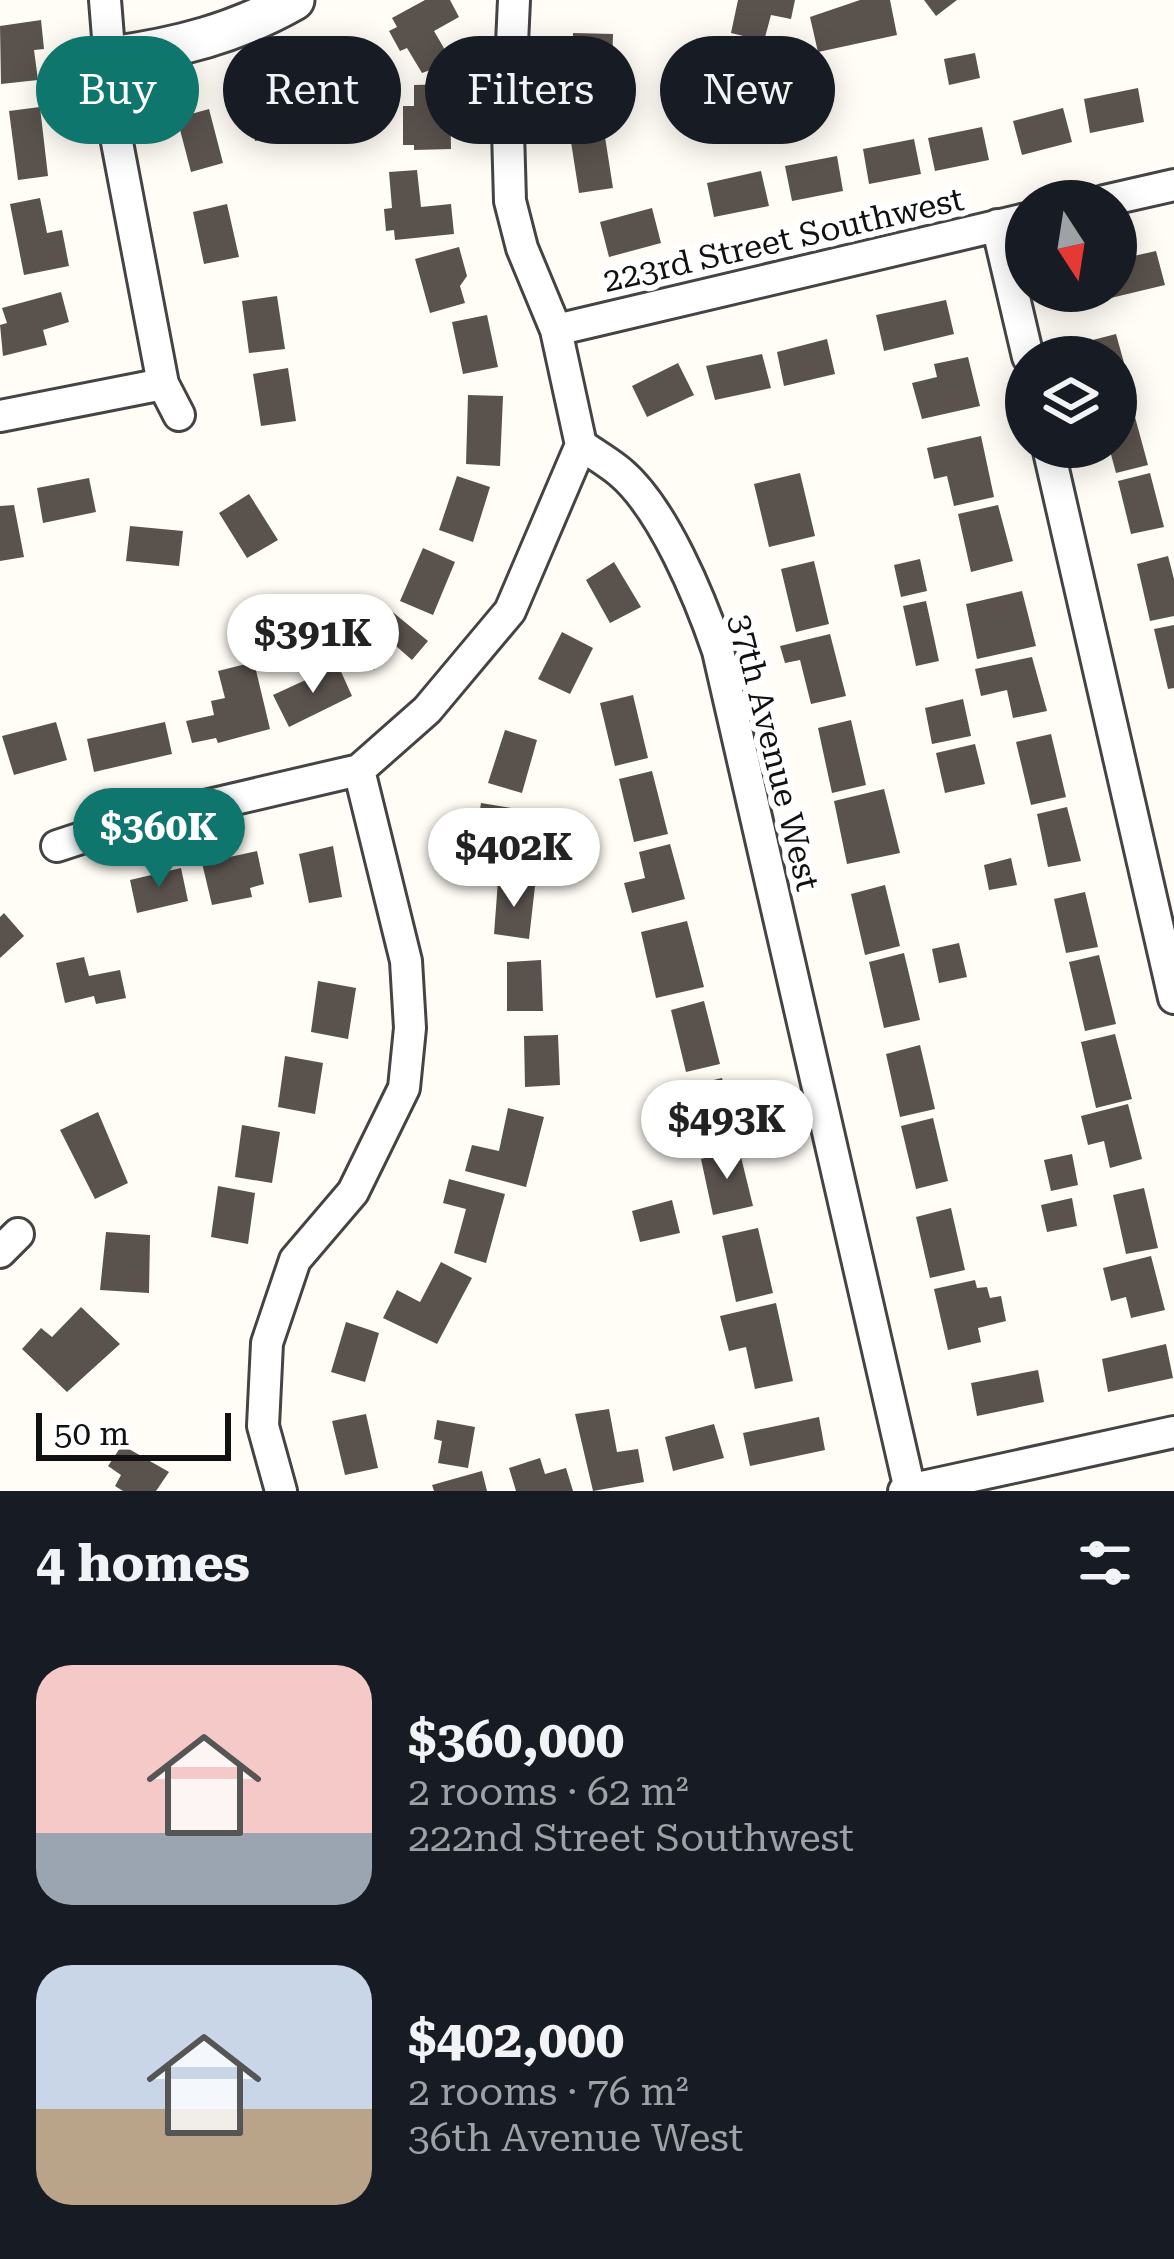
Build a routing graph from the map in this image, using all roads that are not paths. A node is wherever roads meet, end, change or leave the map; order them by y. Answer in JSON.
{"nodes":[{"id":1,"x":105,"y":0,"type":"edge"},
{"id":2,"x":294,"y":0,"type":"edge"},
{"id":3,"x":514,"y":0,"type":"edge"},
{"id":4,"x":109,"y":36,"type":"edge"},
{"id":5,"x":199,"y":41,"type":"edge"},
{"id":6,"x":117,"y":144,"type":"edge"},
{"id":7,"x":1174,"y":185,"type":"edge"},
{"id":8,"x":1137,"y":193,"type":"edge"},
{"id":9,"x":1005,"y":224,"type":"edge"},
{"id":10,"x":556,"y":330,"type":"junction"},
{"id":11,"x":163,"y":384,"type":"junction"},
{"id":12,"x":4,"y":415,"type":"edge"},
{"id":13,"x":179,"y":415,"type":"dead end"},
{"id":14,"x":581,"y":445,"type":"junction"},
{"id":15,"x":1053,"y":468,"type":"edge"},
{"id":16,"x":359,"y":770,"type":"junction"},
{"id":17,"x":57,"y":846,"type":"dead end"},
{"id":18,"x":1174,"y":998,"type":"edge"},
{"id":19,"x":1174,"y":1432,"type":"edge"},
{"id":20,"x":907,"y":1490,"type":"edge"},
{"id":21,"x":280,"y":1491,"type":"edge"}],
"edges":[{"from":1,"to":4,"type":"street"},
{"from":2,"to":5,"type":"street"},
{"from":3,"to":10,"type":"street"},
{"from":6,"to":11,"type":"street"},
{"from":7,"to":8,"type":"street"},
{"from":9,"to":10,"type":"street","name":"223rd Street Southwest"},
{"from":10,"to":14,"type":"street"},
{"from":11,"to":12,"type":"street"},
{"from":11,"to":13,"type":"street"},
{"from":14,"to":16,"type":"street"},
{"from":14,"to":20,"type":"street","name":"37th Avenue West"},
{"from":15,"to":18,"type":"street"},
{"from":16,"to":17,"type":"street"},
{"from":16,"to":21,"type":"street"},
{"from":19,"to":20,"type":"street"}]}
